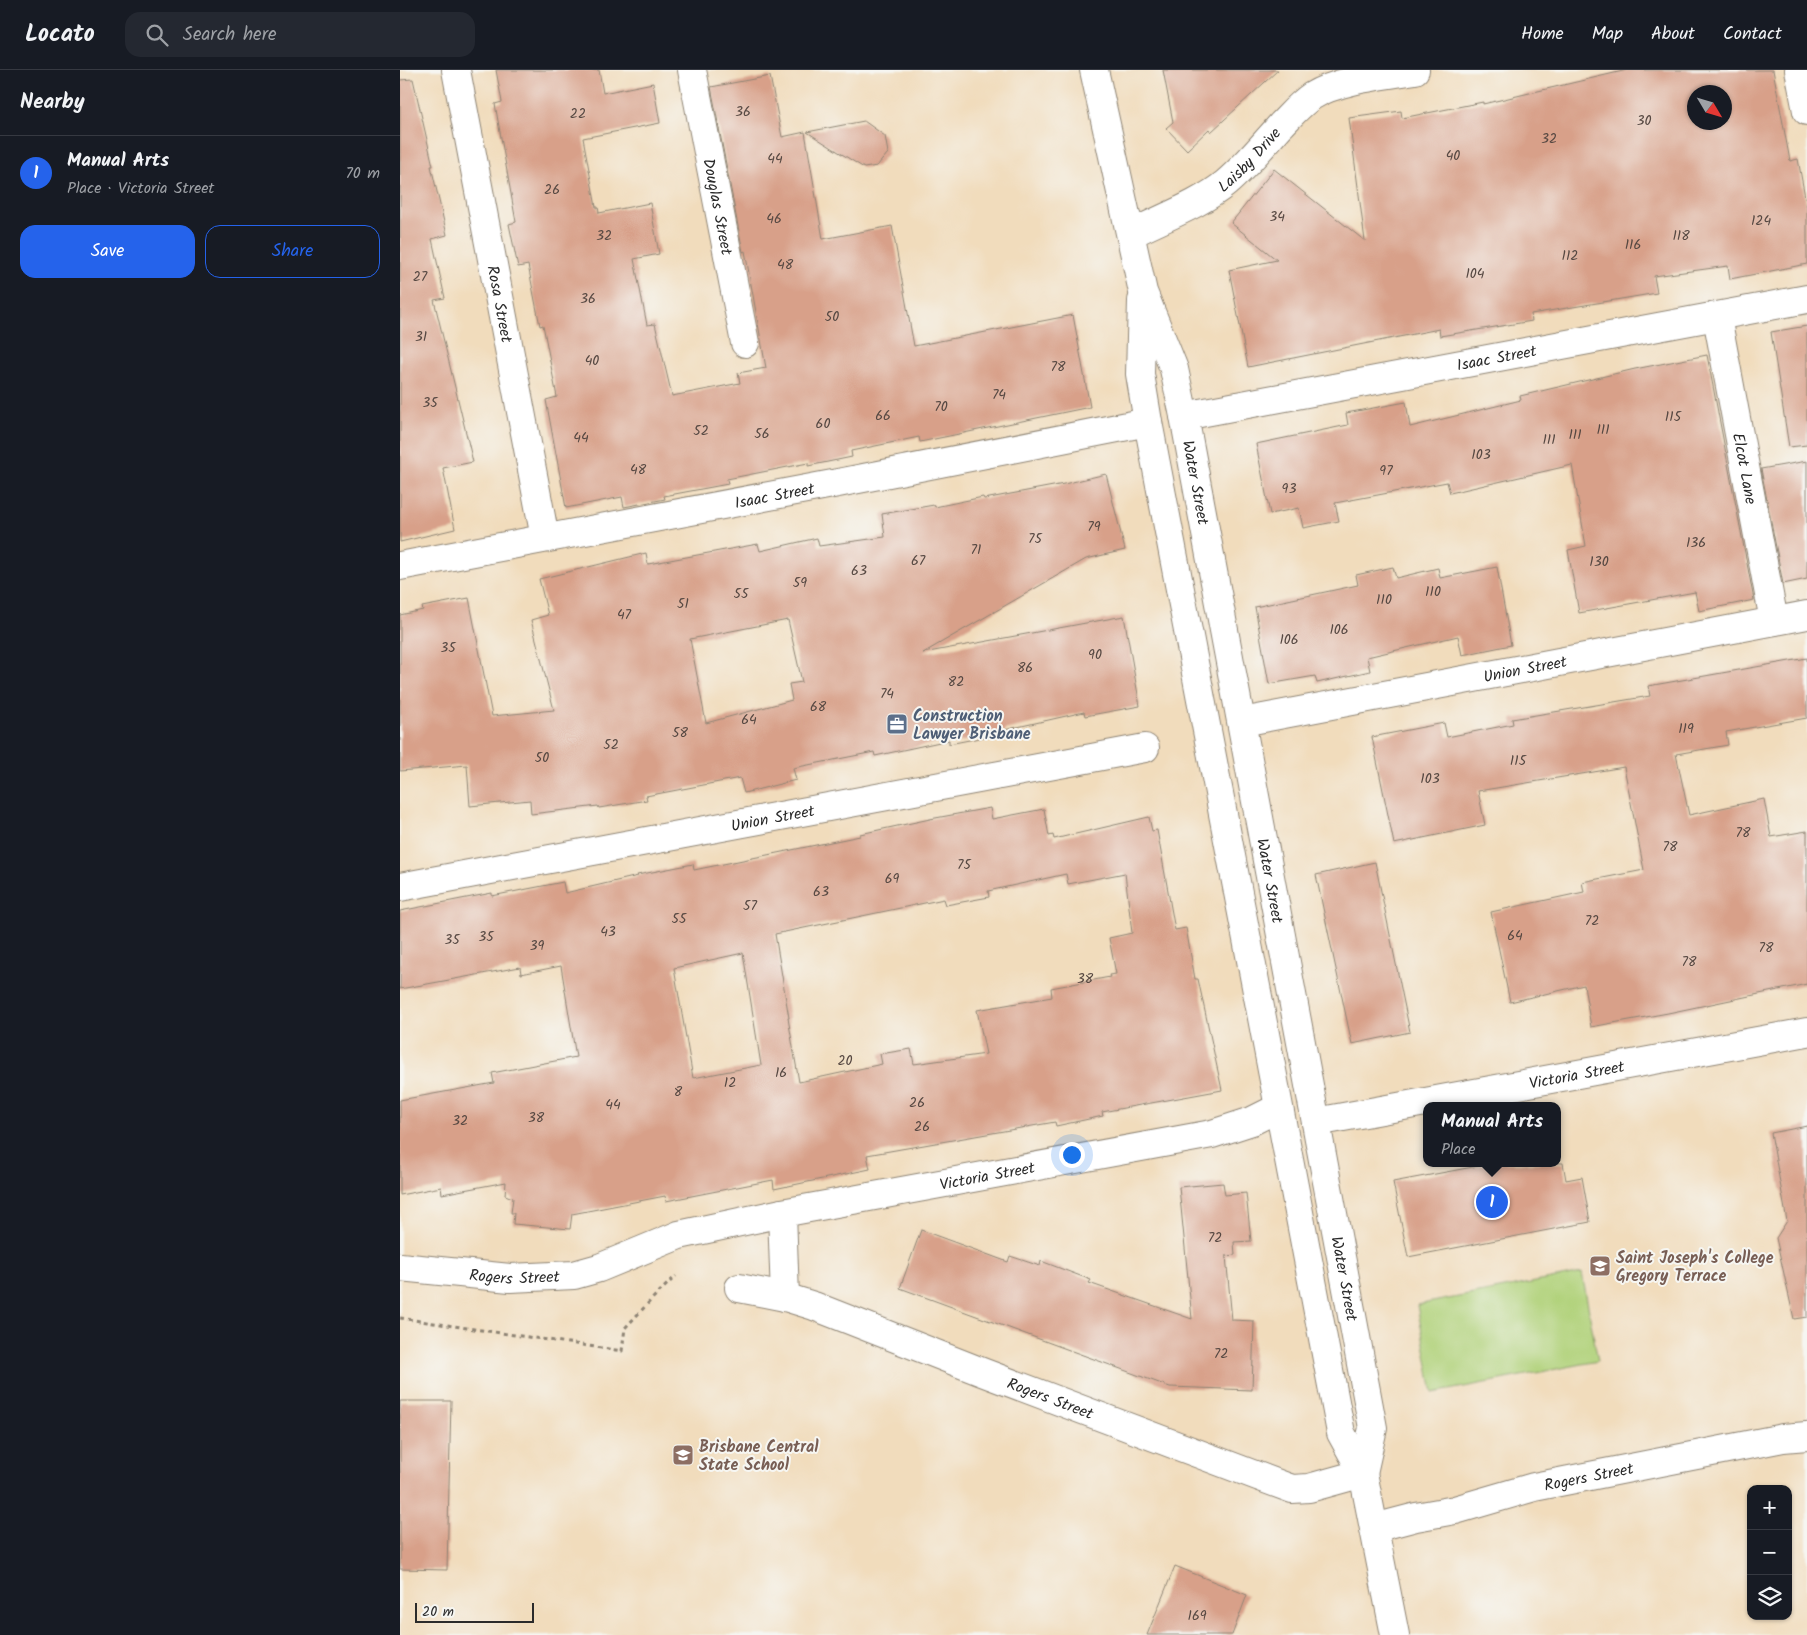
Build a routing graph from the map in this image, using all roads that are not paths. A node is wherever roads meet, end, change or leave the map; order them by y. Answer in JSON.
{"nodes":[{"id":1,"x":456,"y":70,"type":"edge"},
{"id":2,"x":692,"y":70,"type":"edge"},
{"id":3,"x":1094,"y":70,"type":"edge"},
{"id":4,"x":1415,"y":70,"type":"edge"},
{"id":5,"x":1799,"y":70,"type":"edge"},
{"id":6,"x":1807,"y":111,"type":"edge"},
{"id":7,"x":1131,"y":234,"type":"junction"},
{"id":8,"x":1143,"y":292,"type":"junction"},
{"id":9,"x":1807,"y":299,"type":"edge"},
{"id":10,"x":1718,"y":316,"type":"junction"},
{"id":11,"x":745,"y":343,"type":"dead end"},
{"id":12,"x":1184,"y":416,"type":"junction"},
{"id":13,"x":1148,"y":422,"type":"junction"},
{"id":14,"x":545,"y":538,"type":"junction"},
{"id":15,"x":400,"y":566,"type":"edge"},
{"id":16,"x":1807,"y":615,"type":"edge"},
{"id":17,"x":1774,"y":621,"type":"junction"},
{"id":18,"x":1242,"y":722,"type":"junction"},
{"id":19,"x":1144,"y":748,"type":"dead end"},
{"id":20,"x":400,"y":887,"type":"edge"},
{"id":21,"x":1807,"y":1032,"type":"edge"},
{"id":22,"x":1423,"y":1102,"type":"edge"},
{"id":23,"x":1425,"y":1102,"type":"edge"},
{"id":24,"x":1278,"y":1108,"type":"junction"},
{"id":25,"x":1316,"y":1122,"type":"junction"},
{"id":26,"x":782,"y":1213,"type":"junction"},
{"id":27,"x":627,"y":1257,"type":"joint"},
{"id":28,"x":400,"y":1267,"type":"edge"},
{"id":29,"x":739,"y":1288,"type":"dead end"},
{"id":30,"x":785,"y":1297,"type":"junction"},
{"id":31,"x":1807,"y":1436,"type":"edge"},
{"id":32,"x":1363,"y":1473,"type":"junction"},
{"id":33,"x":1374,"y":1528,"type":"junction"},
{"id":34,"x":1395,"y":1635,"type":"edge"}],
"edges":[{"from":1,"to":14,"type":"street","name":"Rosa Street"},
{"from":2,"to":11,"type":"street","name":"Douglas Street"},
{"from":3,"to":7,"type":"street","name":"Water Street"},
{"from":4,"to":7,"type":"street","name":"Laisby Drive"},
{"from":5,"to":6,"type":"street"},
{"from":7,"to":8,"type":"street","name":"Water Street"},
{"from":8,"to":12,"type":"street","name":"Water Street"},
{"from":8,"to":13,"type":"street","name":"Water Street"},
{"from":9,"to":10,"type":"street","name":"Isaac Street"},
{"from":10,"to":12,"type":"street","name":"Isaac Street"},
{"from":10,"to":17,"type":"street","name":"Elcot Lane"},
{"from":12,"to":18,"type":"street","name":"Water Street"},
{"from":13,"to":14,"type":"street","name":"Isaac Street"},
{"from":13,"to":24,"type":"street","name":"Water Street"},
{"from":14,"to":15,"type":"street","name":"Isaac Street"},
{"from":16,"to":17,"type":"street","name":"Union Street"},
{"from":17,"to":18,"type":"street","name":"Union Street"},
{"from":18,"to":25,"type":"street","name":"Water Street"},
{"from":19,"to":20,"type":"street","name":"Union Street"},
{"from":21,"to":23,"type":"street","name":"Victoria Street"},
{"from":22,"to":25,"type":"street","name":"Victoria Street"},
{"from":24,"to":26,"type":"street","name":"Victoria Street"},
{"from":24,"to":32,"type":"street","name":"Water Street"},
{"from":25,"to":32,"type":"street","name":"Water Street"},
{"from":26,"to":27,"type":"street","name":"Victoria Street"},
{"from":26,"to":30,"type":"street"},
{"from":27,"to":28,"type":"street","name":"Rogers Street"},
{"from":29,"to":30,"type":"street","name":"Rogers Street"},
{"from":30,"to":32,"type":"street","name":"Rogers Street"},
{"from":31,"to":33,"type":"street","name":"Rogers Street"},
{"from":32,"to":33,"type":"street","name":"Water Street"},
{"from":33,"to":34,"type":"street","name":"Water Street"}]}
